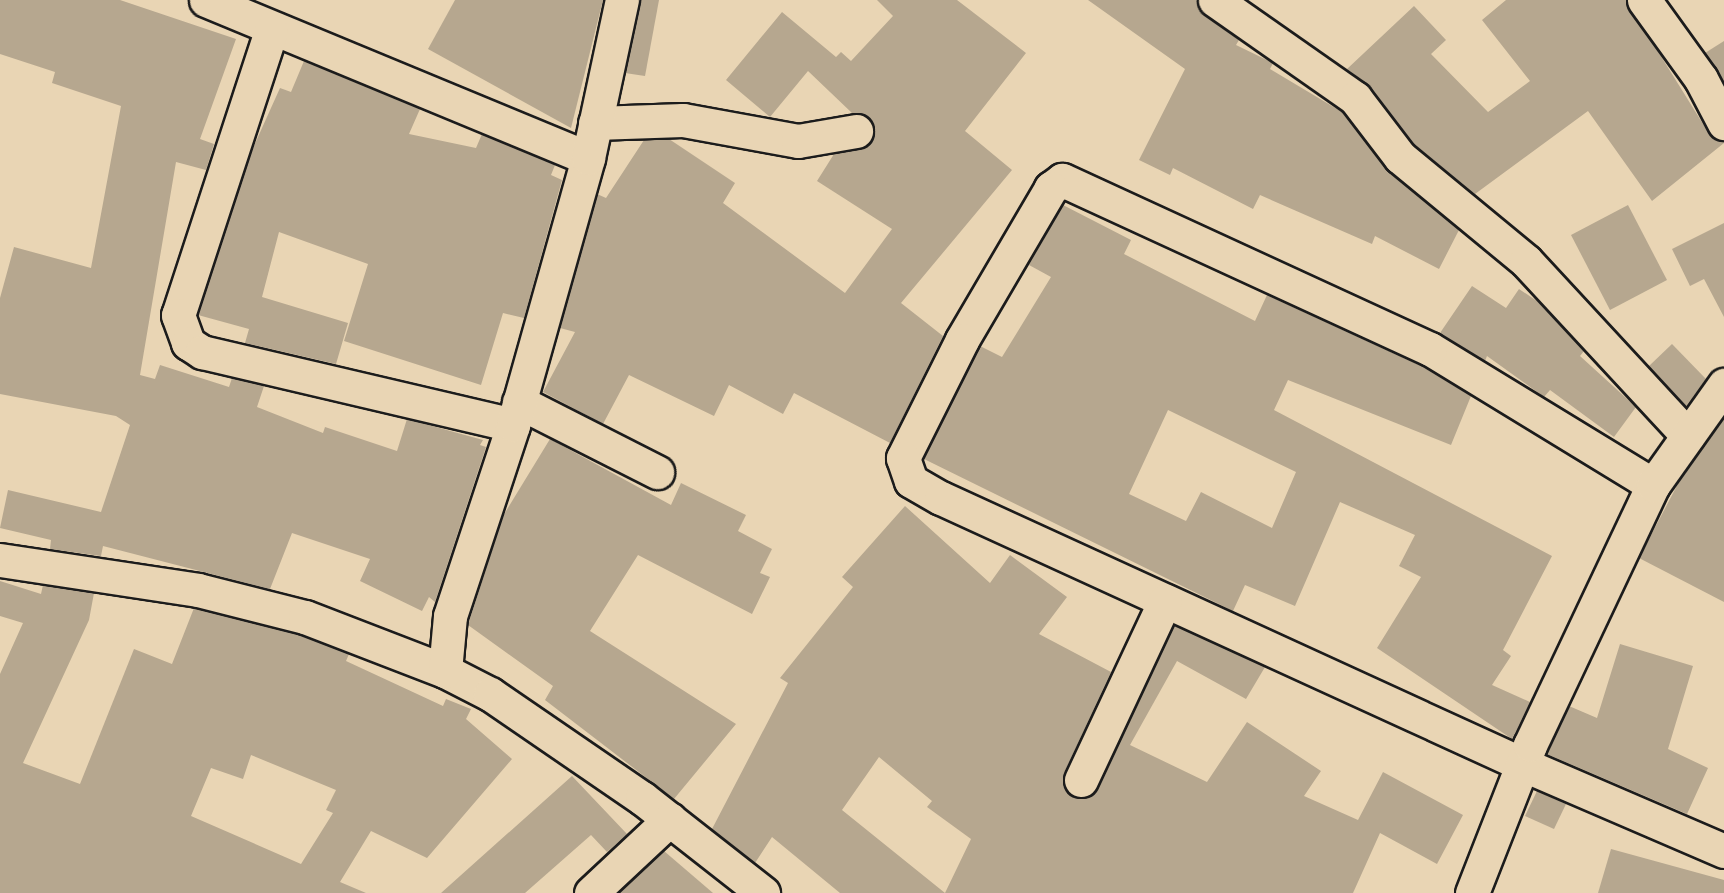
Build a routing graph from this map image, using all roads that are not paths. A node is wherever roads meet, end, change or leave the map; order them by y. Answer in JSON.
{"nodes":[{"id":1,"x":206,"y":0,"type":"edge"},
{"id":2,"x":622,"y":0,"type":"edge"},
{"id":3,"x":1215,"y":0,"type":"edge"},
{"id":4,"x":1644,"y":0,"type":"edge"},
{"id":5,"x":271,"y":31,"type":"junction"},
{"id":6,"x":595,"y":123,"type":"junction"},
{"id":7,"x":1724,"y":123,"type":"edge"},
{"id":8,"x":856,"y":131,"type":"dead end"},
{"id":9,"x":588,"y":158,"type":"junction"},
{"id":10,"x":1724,"y":385,"type":"edge"},
{"id":11,"x":516,"y":413,"type":"junction"},
{"id":12,"x":1688,"y":436,"type":"junction"},
{"id":13,"x":657,"y":472,"type":"dead end"},
{"id":14,"x":1653,"y":485,"type":"junction"},
{"id":15,"x":0,"y":560,"type":"edge"},
{"id":16,"x":1165,"y":601,"type":"junction"},
{"id":17,"x":445,"y":670,"type":"junction"},
{"id":18,"x":1522,"y":764,"type":"junction"},
{"id":19,"x":1081,"y":780,"type":"dead end"},
{"id":20,"x":670,"y":819,"type":"junction"},
{"id":21,"x":1724,"y":851,"type":"edge"},
{"id":22,"x":591,"y":893,"type":"edge"},
{"id":23,"x":763,"y":893,"type":"edge"},
{"id":24,"x":1472,"y":893,"type":"edge"}],
"edges":[{"from":1,"to":5,"type":"street"},
{"from":2,"to":6,"type":"street"},
{"from":3,"to":12,"type":"street"},
{"from":4,"to":7,"type":"street"},
{"from":5,"to":9,"type":"street"},
{"from":5,"to":11,"type":"street"},
{"from":6,"to":8,"type":"street"},
{"from":6,"to":9,"type":"street"},
{"from":9,"to":11,"type":"street"},
{"from":10,"to":12,"type":"street"},
{"from":11,"to":13,"type":"street"},
{"from":11,"to":17,"type":"street"},
{"from":12,"to":14,"type":"street"},
{"from":14,"to":16,"type":"street"},
{"from":14,"to":18,"type":"street"},
{"from":15,"to":17,"type":"street"},
{"from":16,"to":18,"type":"street"},
{"from":16,"to":19,"type":"street"},
{"from":17,"to":20,"type":"street"},
{"from":18,"to":21,"type":"street"},
{"from":18,"to":24,"type":"street"},
{"from":20,"to":22,"type":"street"},
{"from":20,"to":23,"type":"street"}]}
